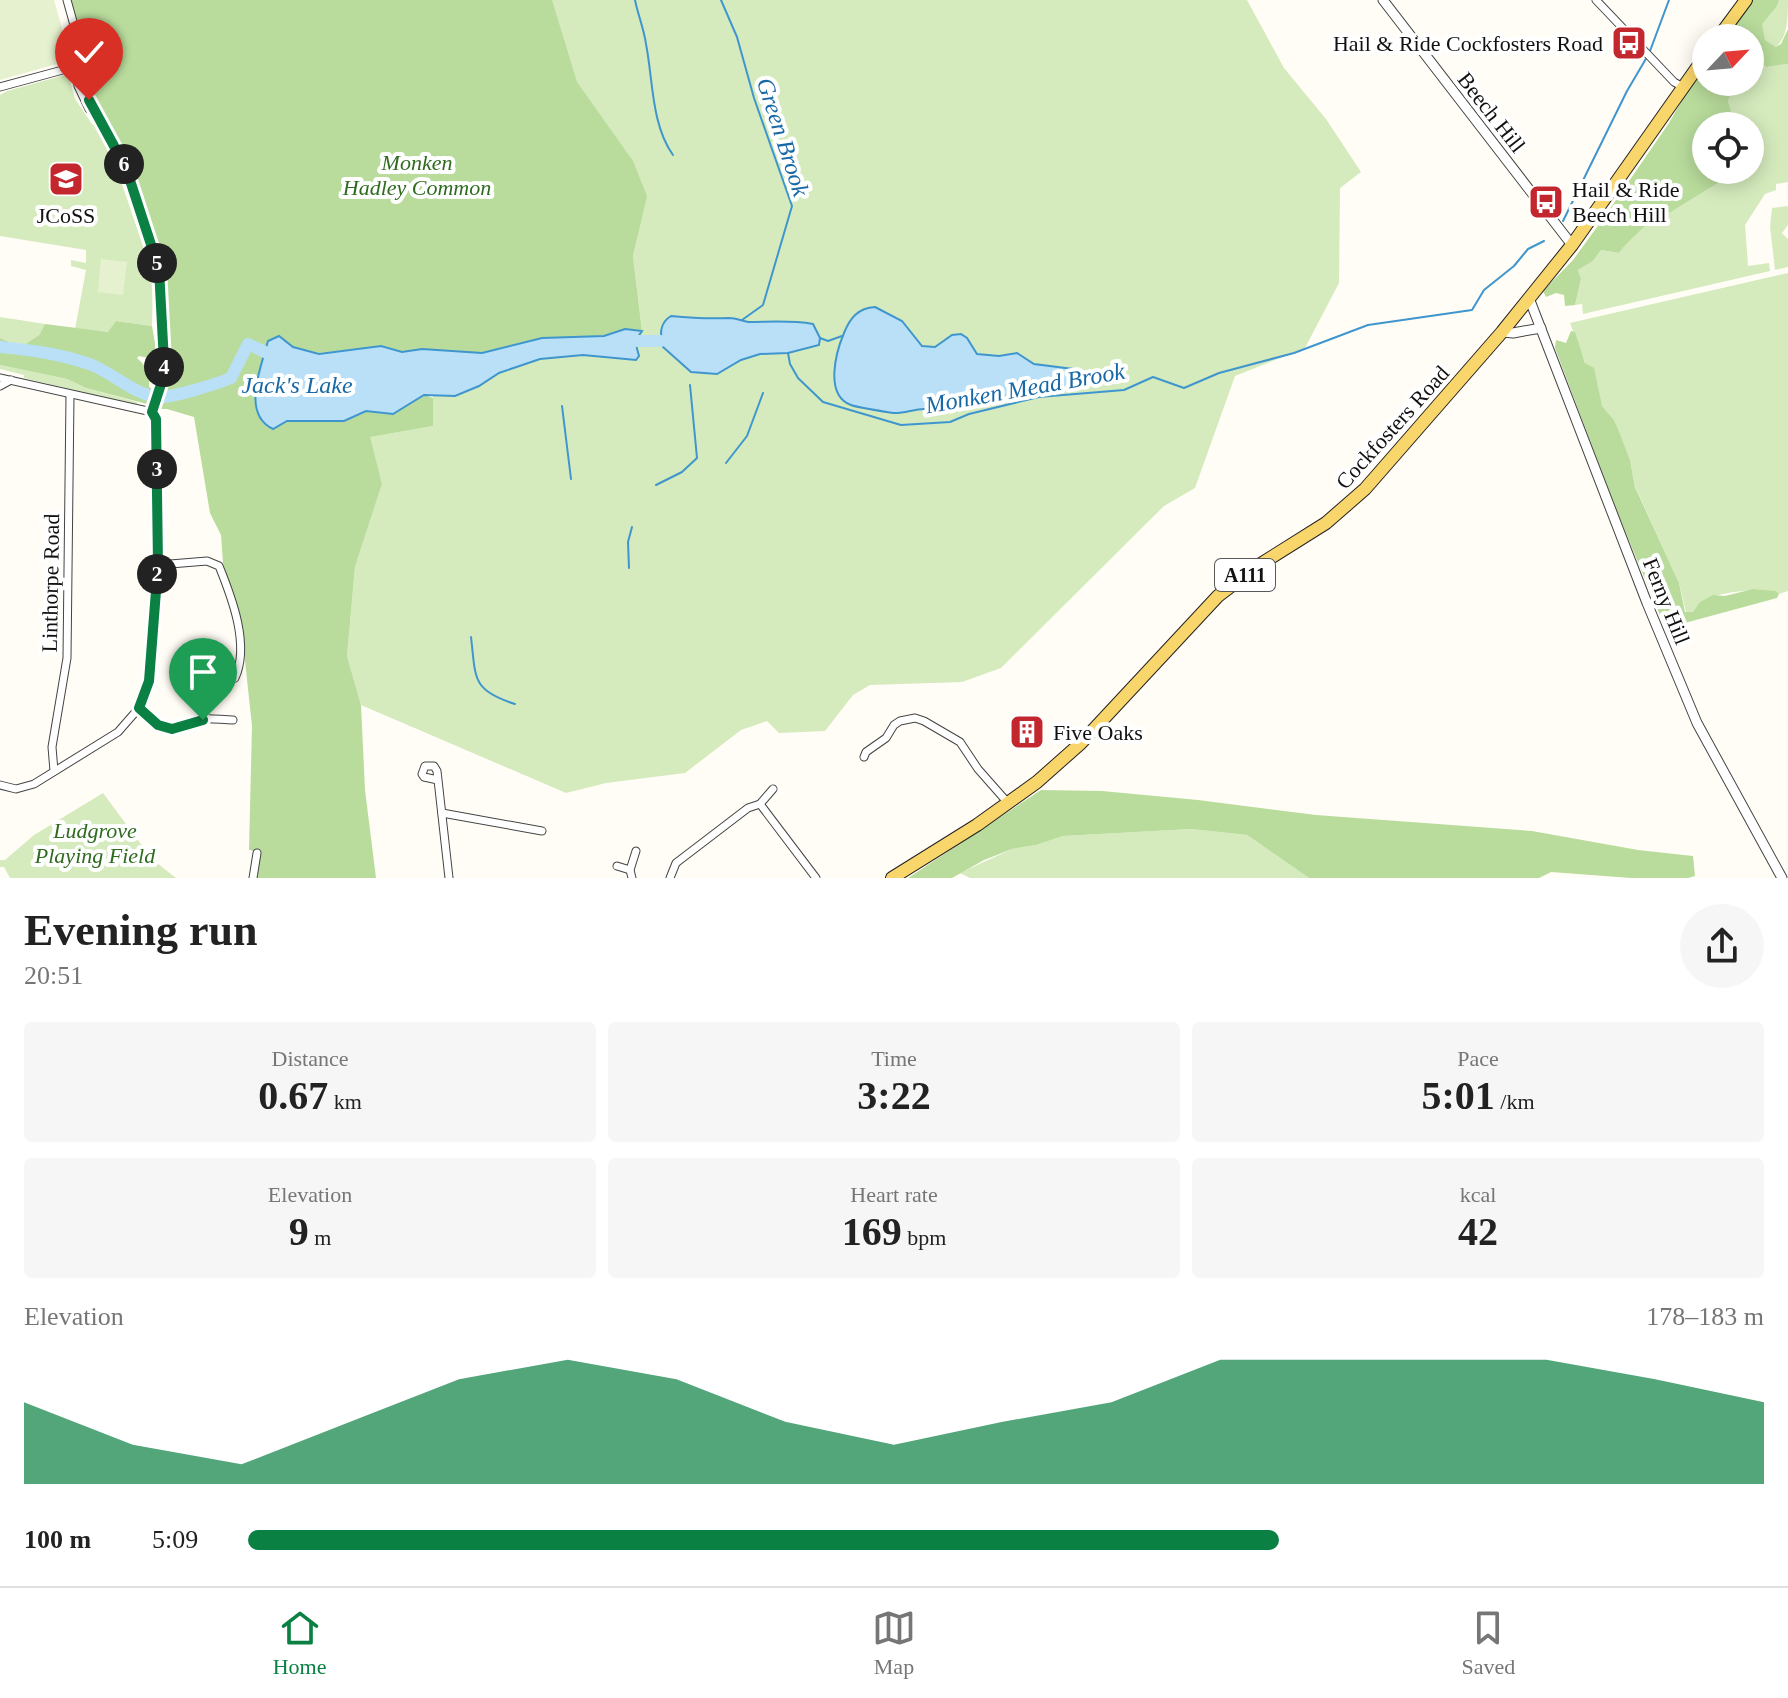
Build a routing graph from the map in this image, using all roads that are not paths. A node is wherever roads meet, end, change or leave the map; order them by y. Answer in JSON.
{"nodes":[{"id":1,"x":67,"y":0,"type":"edge"},
{"id":2,"x":1383,"y":0,"type":"edge"},
{"id":3,"x":1596,"y":0,"type":"edge"},
{"id":4,"x":1746,"y":0,"type":"edge"},
{"id":5,"x":1728,"y":24,"type":"edge"},
{"id":6,"x":1692,"y":74,"type":"edge"},
{"id":7,"x":0,"y":87,"type":"edge"},
{"id":8,"x":1683,"y":87,"type":"junction"},
{"id":9,"x":106,"y":128,"type":"junction"},
{"id":10,"x":1572,"y":245,"type":"junction"},
{"id":11,"x":1529,"y":298,"type":"junction"},
{"id":12,"x":1541,"y":328,"type":"junction"},
{"id":13,"x":1502,"y":332,"type":"junction"},
{"id":14,"x":0,"y":378,"type":"edge"},
{"id":15,"x":11,"y":380,"type":"junction"},
{"id":16,"x":0,"y":386,"type":"edge"},
{"id":17,"x":70,"y":395,"type":"junction"},
{"id":18,"x":154,"y":416,"type":"junction"},
{"id":19,"x":158,"y":565,"type":"junction"},
{"id":20,"x":235,"y":678,"type":"dead end"},
{"id":21,"x":139,"y":708,"type":"junction"},
{"id":22,"x":233,"y":720,"type":"dead end"},
{"id":23,"x":969,"y":735,"type":"dead end"},
{"id":24,"x":960,"y":742,"type":"junction"},
{"id":25,"x":864,"y":757,"type":"dead end"},
{"id":26,"x":54,"y":771,"type":"junction"},
{"id":27,"x":438,"y":780,"type":"dead end"},
{"id":28,"x":0,"y":785,"type":"edge"},
{"id":29,"x":773,"y":789,"type":"dead end"},
{"id":30,"x":760,"y":804,"type":"junction"},
{"id":31,"x":1009,"y":804,"type":"junction"},
{"id":32,"x":442,"y":813,"type":"junction"},
{"id":33,"x":542,"y":831,"type":"dead end"},
{"id":34,"x":636,"y":851,"type":"dead end"},
{"id":35,"x":257,"y":853,"type":"dead end"},
{"id":36,"x":617,"y":866,"type":"dead end"},
{"id":37,"x":631,"y":874,"type":"edge"},
{"id":38,"x":253,"y":878,"type":"edge"},
{"id":39,"x":449,"y":878,"type":"edge"},
{"id":40,"x":670,"y":878,"type":"edge"},
{"id":41,"x":816,"y":878,"type":"edge"},
{"id":42,"x":892,"y":878,"type":"edge"},
{"id":43,"x":1782,"y":878,"type":"edge"}],
"edges":[{"from":1,"to":9,"type":"street"},
{"from":2,"to":10,"type":"street","name":"Beech Hill"},
{"from":3,"to":8,"type":"street"},
{"from":4,"to":5,"type":"main road"},
{"from":6,"to":8,"type":"main road","name":"Cockfosters Road","number":"A111"},
{"from":7,"to":9,"type":"street"},
{"from":8,"to":10,"type":"main road","name":"Cockfosters Road","number":"A111"},
{"from":9,"to":18,"type":"street"},
{"from":10,"to":11,"type":"main road","name":"Cockfosters Road","number":"A111"},
{"from":11,"to":12,"type":"street","name":"Ferny Hill"},
{"from":11,"to":13,"type":"main road","name":"Cockfosters Road","number":"A111"},
{"from":12,"to":13,"type":"street"},
{"from":12,"to":43,"type":"street","name":"Ferny Hill"},
{"from":13,"to":31,"type":"main road","name":"Cockfosters Road","number":"A111"},
{"from":14,"to":15,"type":"street"},
{"from":15,"to":16,"type":"street"},
{"from":15,"to":17,"type":"street"},
{"from":17,"to":18,"type":"street"},
{"from":17,"to":26,"type":"street","name":"Linthorpe Road"},
{"from":18,"to":19,"type":"street"},
{"from":19,"to":20,"type":"street"},
{"from":19,"to":21,"type":"street"},
{"from":21,"to":22,"type":"street"},
{"from":21,"to":26,"type":"street"},
{"from":23,"to":24,"type":"street"},
{"from":24,"to":25,"type":"street"},
{"from":24,"to":31,"type":"street"},
{"from":26,"to":28,"type":"street"},
{"from":27,"to":32,"type":"street"},
{"from":29,"to":30,"type":"street"},
{"from":30,"to":40,"type":"street"},
{"from":30,"to":41,"type":"street"},
{"from":31,"to":42,"type":"main road","name":"Cockfosters Road","number":"A111"},
{"from":32,"to":33,"type":"street"},
{"from":32,"to":39,"type":"street"},
{"from":34,"to":37,"type":"street"},
{"from":35,"to":38,"type":"street"},
{"from":36,"to":37,"type":"street"}]}
